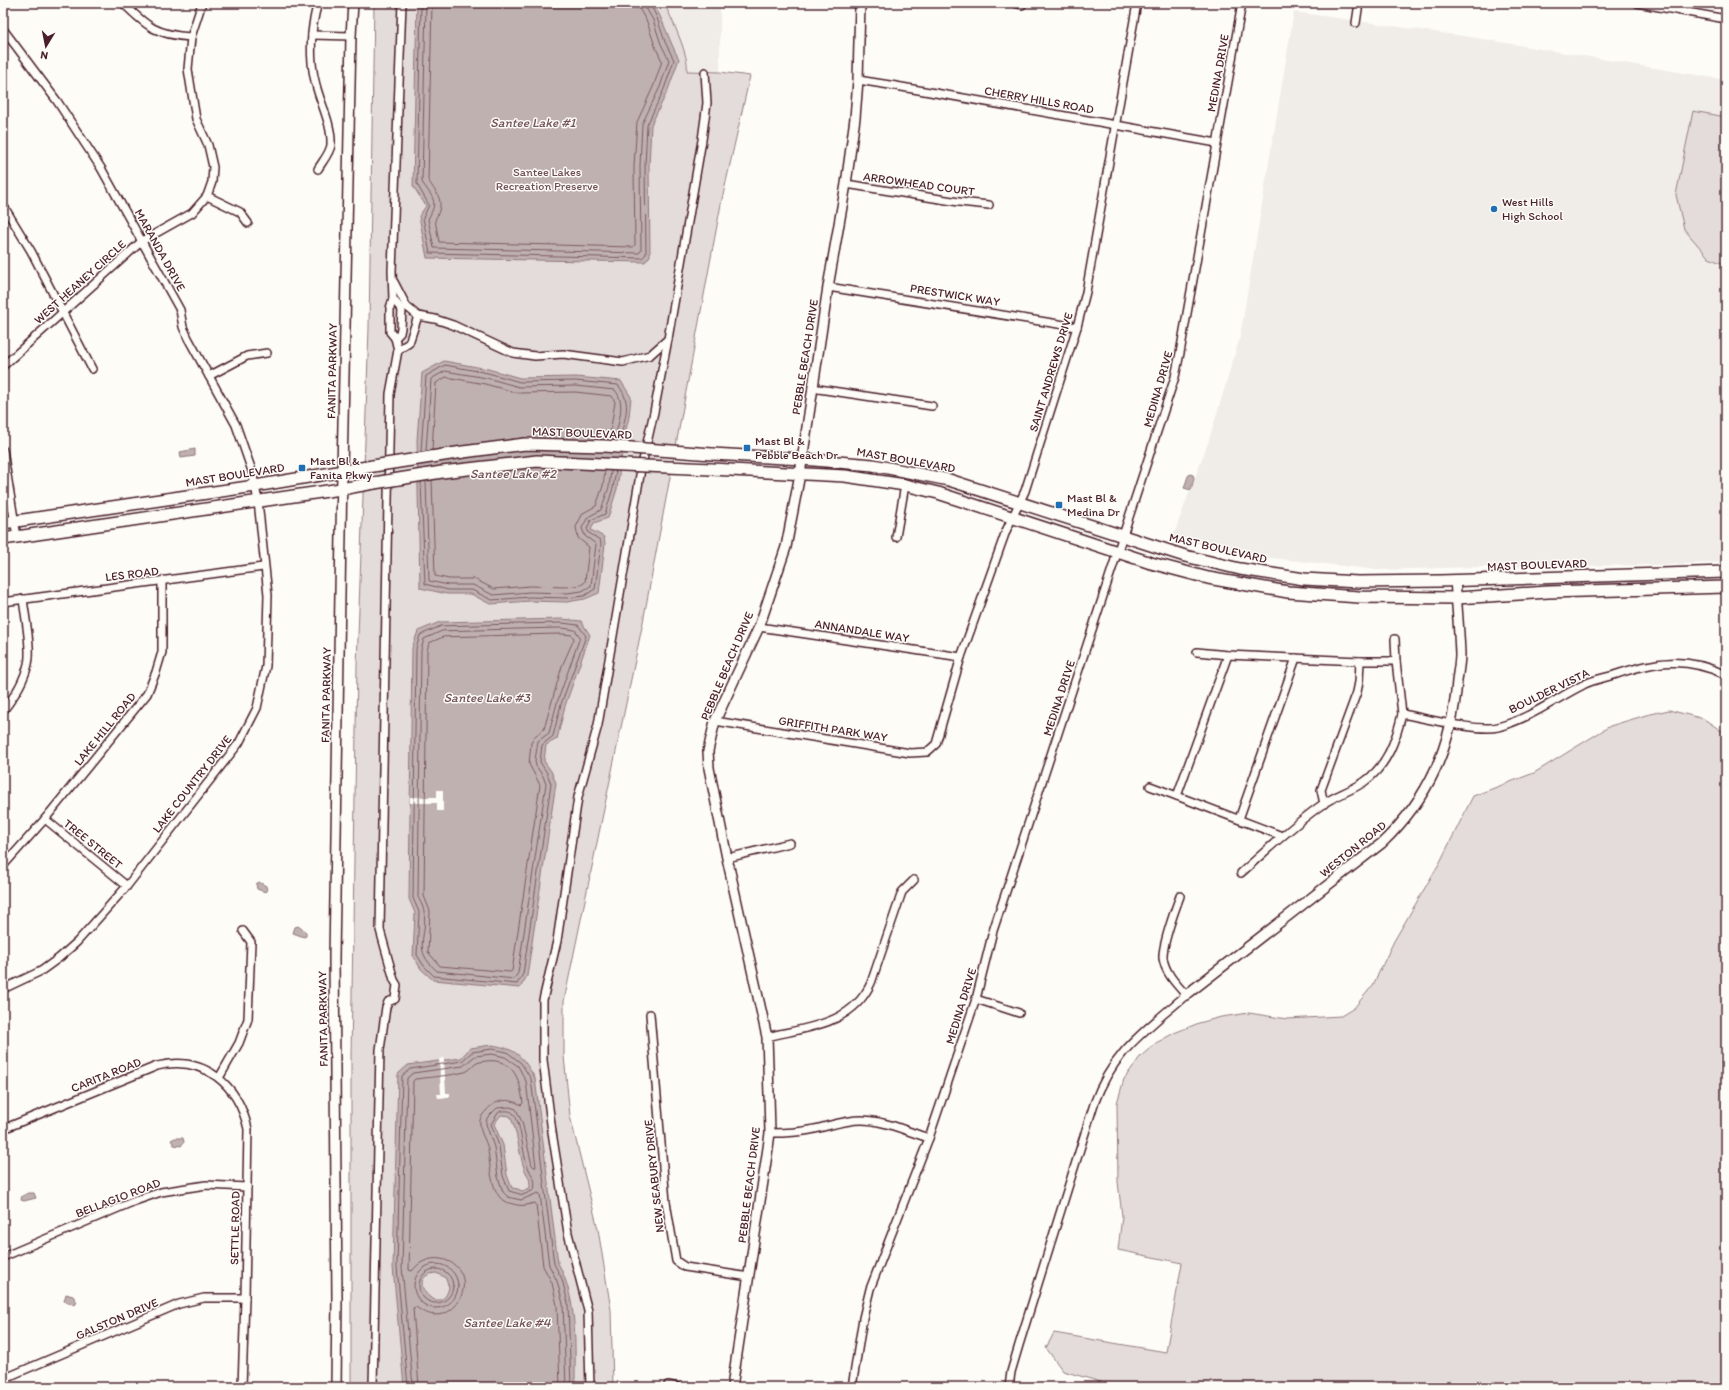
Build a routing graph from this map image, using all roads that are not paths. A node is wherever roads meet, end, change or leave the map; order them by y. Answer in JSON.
{"nodes":[{"id":1,"x":123,"y":3,"type":"edge"},
{"id":2,"x":202,"y":3,"type":"edge"},
{"id":3,"x":318,"y":3,"type":"edge"},
{"id":4,"x":353,"y":3,"type":"edge"},
{"id":5,"x":402,"y":3,"type":"edge"},
{"id":6,"x":860,"y":3,"type":"edge"},
{"id":7,"x":1014,"y":3,"type":"edge"},
{"id":8,"x":1137,"y":3,"type":"edge"},
{"id":9,"x":1242,"y":3,"type":"edge"},
{"id":10,"x":1359,"y":3,"type":"edge"},
{"id":11,"x":1637,"y":3,"type":"edge"},
{"id":12,"x":1022,"y":5,"type":"dead end"},
{"id":13,"x":1726,"y":19,"type":"edge"},
{"id":14,"x":1356,"y":23,"type":"dead end"},
{"id":15,"x":3,"y":29,"type":"edge"},
{"id":16,"x":312,"y":35,"type":"junction"},
{"id":17,"x":351,"y":36,"type":"junction"},
{"id":18,"x":191,"y":37,"type":"junction"},
{"id":19,"x":705,"y":72,"type":"dead end"},
{"id":20,"x":858,"y":80,"type":"junction"},
{"id":21,"x":1115,"y":125,"type":"junction"},
{"id":22,"x":1217,"y":143,"type":"junction"},
{"id":23,"x":318,"y":169,"type":"dead end"},
{"id":24,"x":846,"y":184,"type":"junction"},
{"id":25,"x":207,"y":196,"type":"junction"},
{"id":26,"x":3,"y":205,"type":"edge"},
{"id":27,"x":989,"y":205,"type":"dead end"},
{"id":28,"x":248,"y":223,"type":"dead end"},
{"id":29,"x":142,"y":241,"type":"junction"},
{"id":30,"x":392,"y":279,"type":"junction"},
{"id":31,"x":828,"y":287,"type":"junction"},
{"id":32,"x":393,"y":299,"type":"junction"},
{"id":33,"x":63,"y":312,"type":"junction"},
{"id":34,"x":418,"y":316,"type":"junction"},
{"id":35,"x":1077,"y":327,"type":"junction"},
{"id":36,"x":395,"y":338,"type":"junction"},
{"id":37,"x":668,"y":339,"type":"junction"},
{"id":38,"x":398,"y":350,"type":"junction"},
{"id":39,"x":267,"y":353,"type":"dead end"},
{"id":40,"x":3,"y":366,"type":"edge"},
{"id":41,"x":92,"y":369,"type":"dead end"},
{"id":42,"x":209,"y":376,"type":"junction"},
{"id":43,"x":812,"y":388,"type":"junction"},
{"id":44,"x":932,"y":406,"type":"dead end"},
{"id":45,"x":3,"y":450,"type":"edge"},
{"id":46,"x":802,"y":459,"type":"junction"},
{"id":47,"x":342,"y":472,"type":"junction"},
{"id":48,"x":800,"y":474,"type":"junction"},
{"id":49,"x":905,"y":485,"type":"junction"},
{"id":50,"x":255,"y":486,"type":"junction"},
{"id":51,"x":341,"y":489,"type":"junction"},
{"id":52,"x":258,"y":501,"type":"junction"},
{"id":53,"x":1020,"y":503,"type":"junction"},
{"id":54,"x":1012,"y":517,"type":"junction"},
{"id":55,"x":14,"y":522,"type":"junction"},
{"id":56,"x":3,"y":523,"type":"edge"},
{"id":57,"x":1123,"y":536,"type":"junction"},
{"id":58,"x":17,"y":538,"type":"junction"},
{"id":59,"x":896,"y":538,"type":"dead end"},
{"id":60,"x":3,"y":539,"type":"edge"},
{"id":61,"x":1118,"y":552,"type":"junction"},
{"id":62,"x":263,"y":567,"type":"junction"},
{"id":63,"x":1726,"y":572,"type":"edge"},
{"id":64,"x":1726,"y":579,"type":"edge"},
{"id":65,"x":1456,"y":580,"type":"junction"},
{"id":66,"x":162,"y":581,"type":"junction"},
{"id":67,"x":1726,"y":587,"type":"edge"},
{"id":68,"x":1657,"y":588,"type":"junction"},
{"id":69,"x":1456,"y":598,"type":"junction"},
{"id":70,"x":23,"y":599,"type":"junction"},
{"id":71,"x":3,"y":602,"type":"edge"},
{"id":72,"x":759,"y":627,"type":"junction"},
{"id":73,"x":1395,"y":639,"type":"dead end"},
{"id":74,"x":1197,"y":652,"type":"dead end"},
{"id":75,"x":1228,"y":654,"type":"junction"},
{"id":76,"x":961,"y":657,"type":"junction"},
{"id":77,"x":1296,"y":658,"type":"junction"},
{"id":78,"x":1360,"y":661,"type":"junction"},
{"id":79,"x":1396,"y":661,"type":"junction"},
{"id":80,"x":1726,"y":675,"type":"edge"},
{"id":81,"x":3,"y":711,"type":"edge"},
{"id":82,"x":1402,"y":714,"type":"junction"},
{"id":83,"x":714,"y":721,"type":"junction"},
{"id":84,"x":1451,"y":723,"type":"junction"},
{"id":85,"x":939,"y":736,"type":"joint"},
{"id":86,"x":1150,"y":786,"type":"dead end"},
{"id":87,"x":1177,"y":796,"type":"junction"},
{"id":88,"x":1324,"y":804,"type":"junction"},
{"id":89,"x":45,"y":819,"type":"junction"},
{"id":90,"x":1239,"y":819,"type":"junction"},
{"id":91,"x":1282,"y":836,"type":"junction"},
{"id":92,"x":790,"y":843,"type":"dead end"},
{"id":93,"x":727,"y":858,"type":"junction"},
{"id":94,"x":3,"y":866,"type":"edge"},
{"id":95,"x":1242,"y":873,"type":"dead end"},
{"id":96,"x":914,"y":880,"type":"dead end"},
{"id":97,"x":127,"y":886,"type":"junction"},
{"id":98,"x":1180,"y":896,"type":"dead end"},
{"id":99,"x":243,"y":931,"type":"dead end"},
{"id":100,"x":3,"y":990,"type":"edge"},
{"id":101,"x":1186,"y":995,"type":"junction"},
{"id":102,"x":976,"y":999,"type":"junction"},
{"id":103,"x":1019,"y":1012,"type":"dead end"},
{"id":104,"x":650,"y":1014,"type":"dead end"},
{"id":105,"x":767,"y":1037,"type":"junction"},
{"id":106,"x":219,"y":1078,"type":"junction"},
{"id":107,"x":3,"y":1129,"type":"edge"},
{"id":108,"x":770,"y":1132,"type":"junction"},
{"id":109,"x":929,"y":1138,"type":"junction"},
{"id":110,"x":247,"y":1187,"type":"junction"},
{"id":111,"x":3,"y":1257,"type":"edge"},
{"id":112,"x":749,"y":1277,"type":"junction"},
{"id":113,"x":245,"y":1298,"type":"junction"},
{"id":114,"x":3,"y":1379,"type":"edge"},
{"id":115,"x":668,"y":1385,"type":"dead end"},
{"id":116,"x":242,"y":1387,"type":"edge"},
{"id":117,"x":336,"y":1387,"type":"edge"},
{"id":118,"x":373,"y":1387,"type":"edge"},
{"id":119,"x":590,"y":1387,"type":"edge"},
{"id":120,"x":678,"y":1387,"type":"edge"},
{"id":121,"x":732,"y":1387,"type":"edge"},
{"id":122,"x":852,"y":1387,"type":"edge"},
{"id":123,"x":1009,"y":1387,"type":"edge"}],
"edges":[{"from":1,"to":18,"type":"street"},
{"from":2,"to":18,"type":"street","name":"WEST HEANEY CIRCLE"},
{"from":3,"to":16,"type":"street"},
{"from":4,"to":17,"type":"street","name":"FANITA PARKWAY"},
{"from":5,"to":30,"type":"street"},
{"from":6,"to":20,"type":"street","name":"PEBBLE BEACH DRIVE"},
{"from":7,"to":12,"type":"street"},
{"from":8,"to":21,"type":"street","name":"SAINT ANDREWS DRIVE"},
{"from":9,"to":22,"type":"street","name":"MEDINA DRIVE"},
{"from":10,"to":14,"type":"street"},
{"from":11,"to":13,"type":"street"},
{"from":15,"to":29,"type":"street","name":"MARANDA DRIVE"},
{"from":16,"to":17,"type":"street"},
{"from":16,"to":23,"type":"street"},
{"from":17,"to":47,"type":"street","name":"FANITA PARKWAY"},
{"from":18,"to":25,"type":"street","name":"WEST HEANEY CIRCLE"},
{"from":19,"to":37,"type":"street"},
{"from":20,"to":21,"type":"street","name":"CHERRY HILLS ROAD"},
{"from":20,"to":24,"type":"street","name":"PEBBLE BEACH DRIVE"},
{"from":21,"to":22,"type":"street","name":"CHERRY HILLS ROAD"},
{"from":21,"to":35,"type":"street","name":"SAINT ANDREWS DRIVE"},
{"from":22,"to":57,"type":"street","name":"MEDINA DRIVE"},
{"from":24,"to":27,"type":"street","name":"ARROWHEAD COURT"},
{"from":24,"to":31,"type":"street","name":"PEBBLE BEACH DRIVE"},
{"from":25,"to":28,"type":"street"},
{"from":25,"to":29,"type":"street","name":"WEST HEANEY CIRCLE"},
{"from":26,"to":33,"type":"street"},
{"from":29,"to":33,"type":"street","name":"WEST HEANEY CIRCLE"},
{"from":29,"to":42,"type":"street","name":"MARANDA DRIVE"},
{"from":30,"to":32,"type":"street"},
{"from":30,"to":34,"type":"street"},
{"from":31,"to":35,"type":"street","name":"PRESTWICK WAY"},
{"from":31,"to":43,"type":"street","name":"PEBBLE BEACH DRIVE"},
{"from":32,"to":36,"type":"street"},
{"from":32,"to":36,"type":"street"},
{"from":33,"to":40,"type":"street","name":"WEST HEANEY CIRCLE"},
{"from":33,"to":41,"type":"street"},
{"from":34,"to":37,"type":"street"},
{"from":34,"to":38,"type":"street"},
{"from":35,"to":53,"type":"street","name":"SAINT ANDREWS DRIVE"},
{"from":36,"to":38,"type":"street"},
{"from":37,"to":119,"type":"street"},
{"from":38,"to":118,"type":"street"},
{"from":39,"to":42,"type":"street"},
{"from":42,"to":50,"type":"street","name":"MARANDA DRIVE"},
{"from":43,"to":44,"type":"street"},
{"from":43,"to":46,"type":"street","name":"PEBBLE BEACH DRIVE"},
{"from":45,"to":55,"type":"street"},
{"from":46,"to":47,"type":"main road","name":"MAST BOULEVARD","bridge":true},
{"from":46,"to":48,"type":"street","name":"PEBBLE BEACH DRIVE"},
{"from":46,"to":53,"type":"main road","name":"MAST BOULEVARD"},
{"from":47,"to":50,"type":"main road","name":"MAST BOULEVARD"},
{"from":47,"to":51,"type":"street","name":"FANITA PARKWAY"},
{"from":48,"to":49,"type":"main road","name":"MAST BOULEVARD"},
{"from":48,"to":51,"type":"main road","name":"MAST BOULEVARD","bridge":true},
{"from":48,"to":72,"type":"street","name":"PEBBLE BEACH DRIVE"},
{"from":49,"to":54,"type":"main road","name":"MAST BOULEVARD"},
{"from":49,"to":59,"type":"street"},
{"from":50,"to":52,"type":"street","name":"MARANDA DRIVE"},
{"from":50,"to":55,"type":"main road","name":"MAST BOULEVARD"},
{"from":51,"to":52,"type":"main road","name":"MAST BOULEVARD"},
{"from":51,"to":117,"type":"street","name":"FANITA PARKWAY"},
{"from":52,"to":58,"type":"main road","name":"MAST BOULEVARD"},
{"from":52,"to":62,"type":"street","name":"LAKE COUNTRY DRIVE"},
{"from":53,"to":54,"type":"street","name":"SAINT ANDREWS DRIVE"},
{"from":53,"to":57,"type":"main road","name":"MAST BOULEVARD"},
{"from":54,"to":61,"type":"main road","name":"MAST BOULEVARD"},
{"from":54,"to":76,"type":"street","name":"SAINT ANDREWS DRIVE"},
{"from":55,"to":56,"type":"main road","name":"MAST BOULEVARD"},
{"from":55,"to":58,"type":"street"},
{"from":57,"to":61,"type":"street","name":"MEDINA DRIVE"},
{"from":57,"to":65,"type":"main road","name":"MAST BOULEVARD"},
{"from":58,"to":60,"type":"main road","name":"MAST BOULEVARD"},
{"from":61,"to":69,"type":"main road","name":"MAST BOULEVARD"},
{"from":61,"to":102,"type":"street","name":"MEDINA DRIVE"},
{"from":62,"to":66,"type":"street","name":"LES ROAD"},
{"from":62,"to":97,"type":"street","name":"LAKE COUNTRY DRIVE"},
{"from":63,"to":65,"type":"main road","name":"MAST BOULEVARD"},
{"from":64,"to":68,"type":"main road"},
{"from":65,"to":69,"type":"street","name":"WESTON ROAD"},
{"from":66,"to":70,"type":"street","name":"LES ROAD"},
{"from":66,"to":89,"type":"street","name":"LAKE HILL ROAD"},
{"from":67,"to":68,"type":"main road","name":"MAST BOULEVARD"},
{"from":68,"to":69,"type":"main road","name":"MAST BOULEVARD"},
{"from":69,"to":84,"type":"street","name":"WESTON ROAD"},
{"from":70,"to":71,"type":"street","name":"LES ROAD"},
{"from":70,"to":81,"type":"street"},
{"from":72,"to":76,"type":"street","name":"ANNANDALE WAY"},
{"from":72,"to":83,"type":"street","name":"PEBBLE BEACH DRIVE"},
{"from":73,"to":79,"type":"street"},
{"from":74,"to":75,"type":"street"},
{"from":75,"to":77,"type":"street"},
{"from":75,"to":87,"type":"street"},
{"from":76,"to":85,"type":"street","name":"SAINT ANDREWS DRIVE"},
{"from":77,"to":78,"type":"street"},
{"from":77,"to":90,"type":"street"},
{"from":78,"to":79,"type":"street"},
{"from":78,"to":88,"type":"street"},
{"from":79,"to":82,"type":"street"},
{"from":80,"to":84,"type":"street","name":"BOULDER VISTA"},
{"from":82,"to":84,"type":"street","name":"BOULDER VISTA"},
{"from":82,"to":88,"type":"street"},
{"from":83,"to":85,"type":"street","name":"GRIFFITH PARK WAY"},
{"from":83,"to":93,"type":"street","name":"PEBBLE BEACH DRIVE"},
{"from":84,"to":101,"type":"street","name":"WESTON ROAD"},
{"from":86,"to":87,"type":"street"},
{"from":87,"to":90,"type":"street"},
{"from":88,"to":91,"type":"street"},
{"from":89,"to":94,"type":"street","name":"LAKE HILL ROAD"},
{"from":89,"to":97,"type":"street","name":"TREE STREET"},
{"from":90,"to":91,"type":"street"},
{"from":91,"to":95,"type":"street"},
{"from":92,"to":93,"type":"street"},
{"from":93,"to":105,"type":"street","name":"PEBBLE BEACH DRIVE"},
{"from":96,"to":105,"type":"street"},
{"from":97,"to":100,"type":"street","name":"LAKE COUNTRY DRIVE"},
{"from":98,"to":101,"type":"street"},
{"from":99,"to":106,"type":"street"},
{"from":101,"to":123,"type":"street"},
{"from":102,"to":103,"type":"street"},
{"from":102,"to":109,"type":"street","name":"MEDINA DRIVE"},
{"from":104,"to":112,"type":"street","name":"NEW SEABURY DRIVE"},
{"from":105,"to":108,"type":"street","name":"PEBBLE BEACH DRIVE"},
{"from":106,"to":107,"type":"street","name":"CARITA ROAD"},
{"from":106,"to":110,"type":"street","name":"SETTLE ROAD"},
{"from":108,"to":109,"type":"street"},
{"from":108,"to":112,"type":"street","name":"PEBBLE BEACH DRIVE"},
{"from":109,"to":122,"type":"street","name":"MEDINA DRIVE"},
{"from":110,"to":111,"type":"street","name":"BELLAGIO ROAD"},
{"from":110,"to":113,"type":"street","name":"SETTLE ROAD"},
{"from":112,"to":121,"type":"street","name":"PEBBLE BEACH DRIVE"},
{"from":113,"to":114,"type":"street","name":"GALSTON DRIVE"},
{"from":113,"to":116,"type":"street","name":"SETTLE ROAD"},
{"from":115,"to":120,"type":"street"}]}
